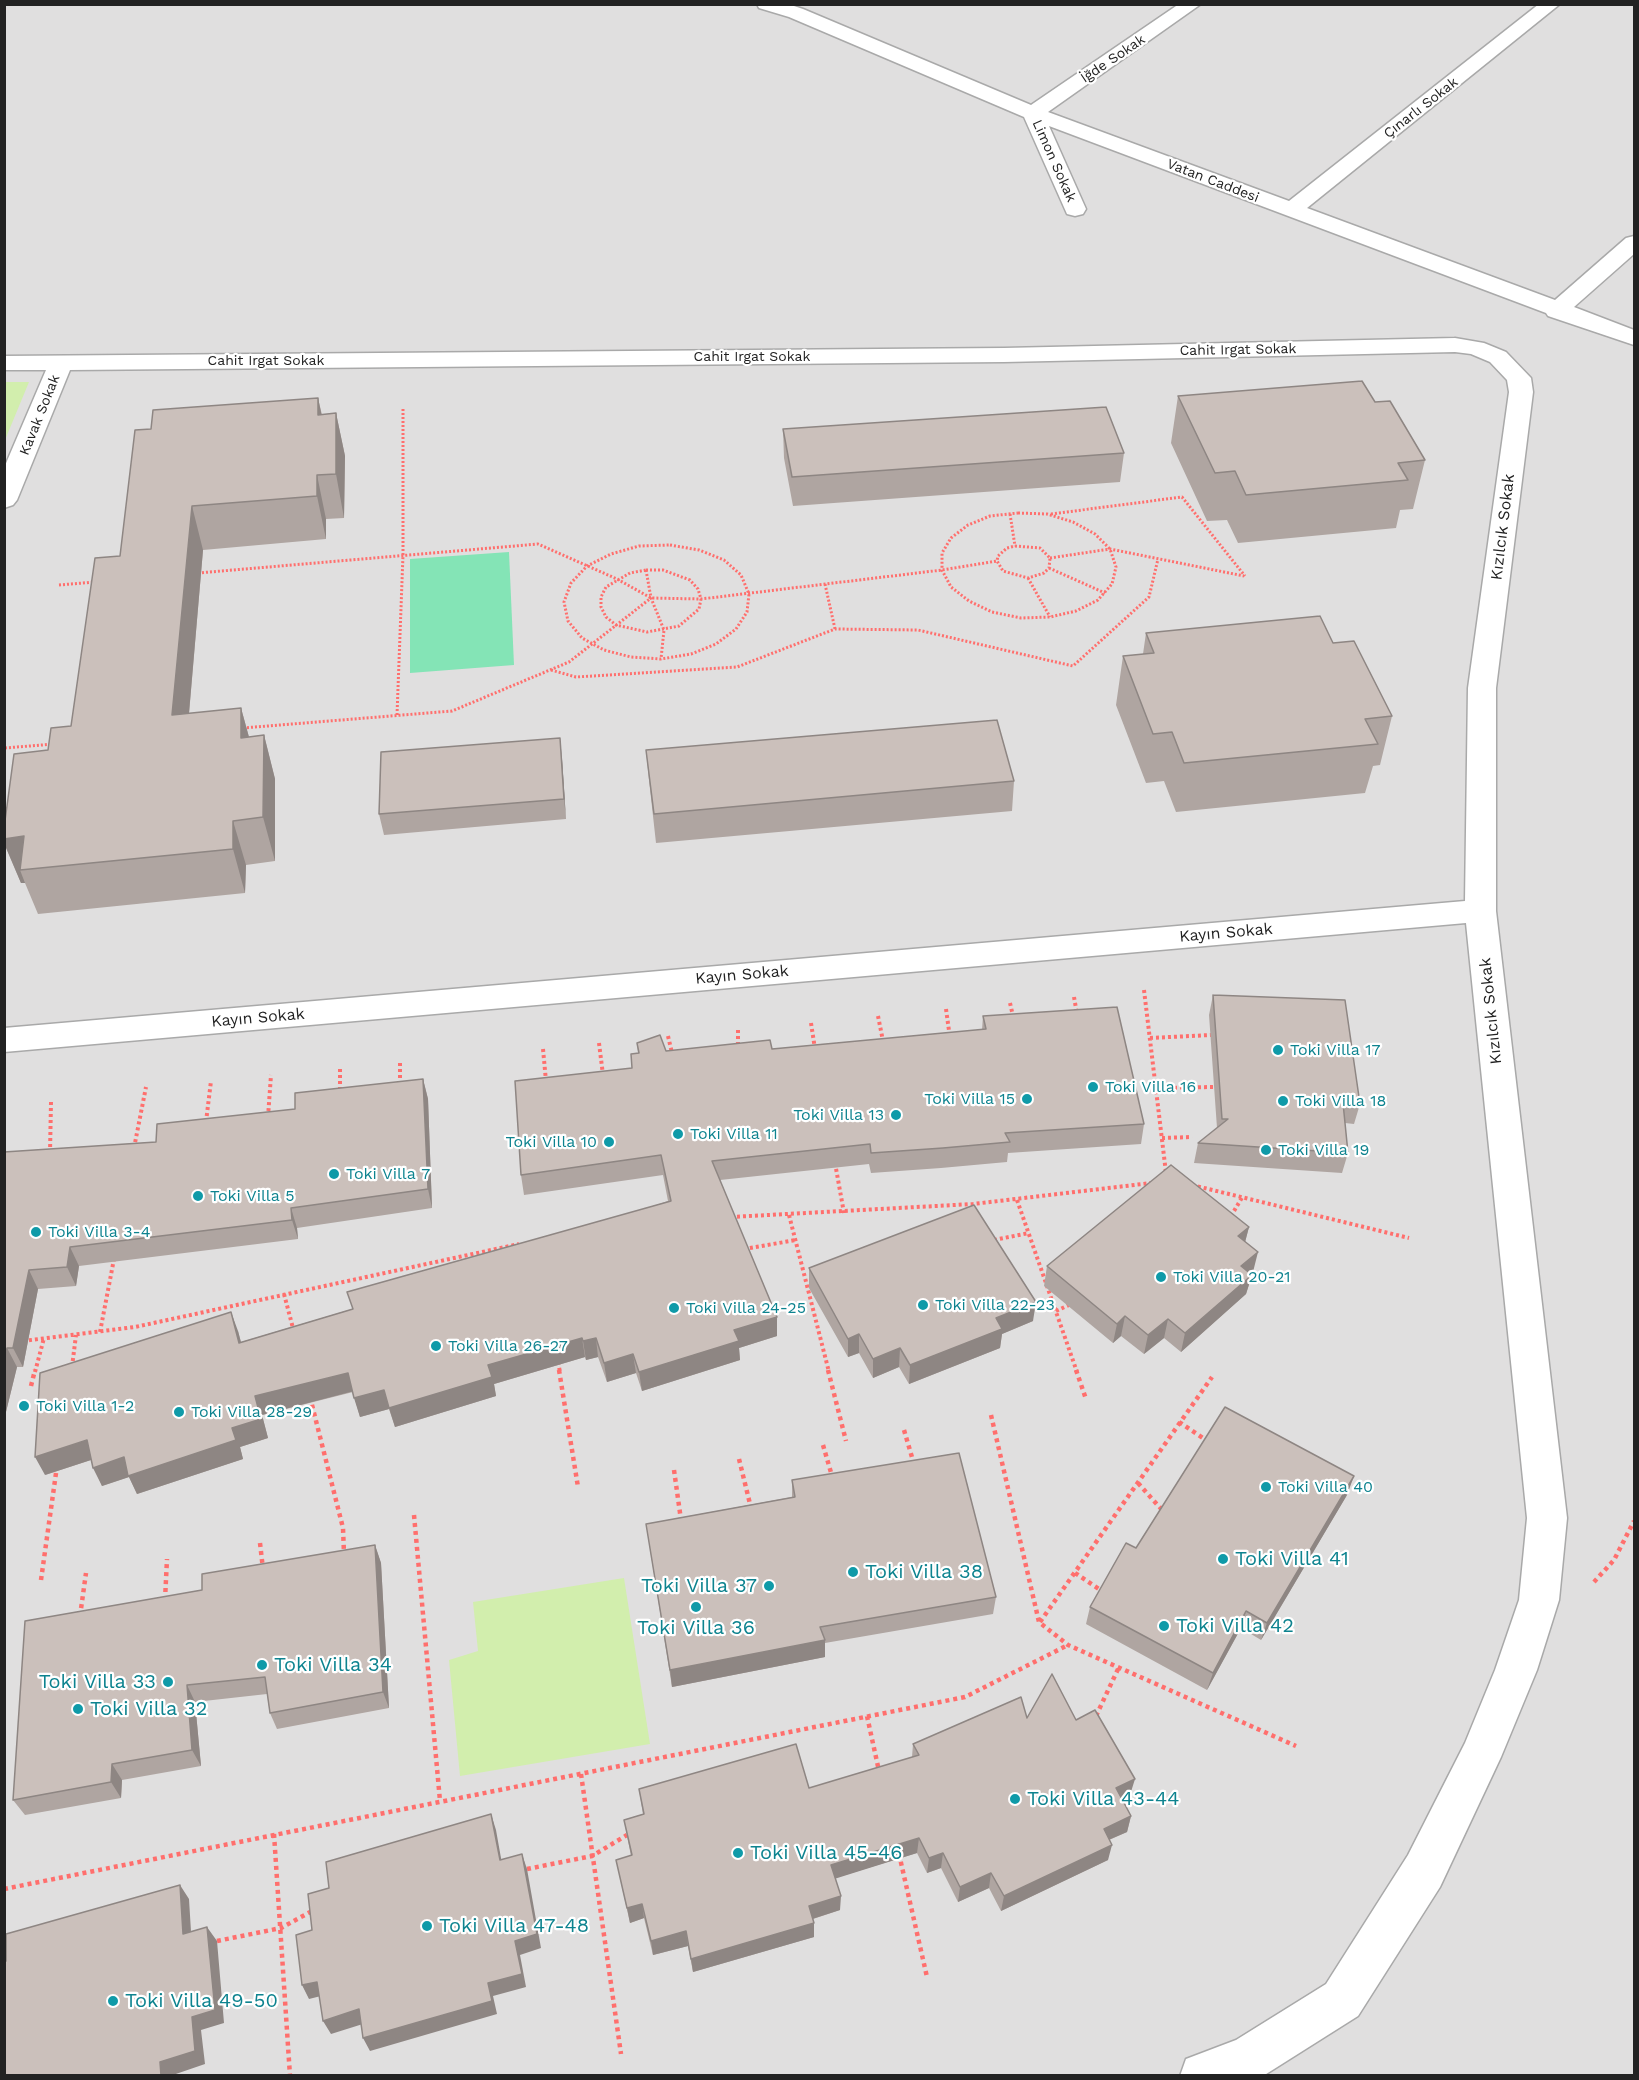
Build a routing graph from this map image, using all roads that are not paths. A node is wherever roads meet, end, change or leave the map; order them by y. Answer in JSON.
{"nodes":[{"id":1,"x":766,"y":4,"type":"edge"},
{"id":2,"x":1192,"y":4,"type":"edge"},
{"id":3,"x":1551,"y":4,"type":"edge"},
{"id":4,"x":791,"y":9,"type":"edge"},
{"id":5,"x":1033,"y":113,"type":"junction"},
{"id":6,"x":1075,"y":209,"type":"dead end"},
{"id":7,"x":1290,"y":211,"type":"junction"},
{"id":8,"x":1635,"y":243,"type":"edge"},
{"id":9,"x":1556,"y":311,"type":"junction"},
{"id":10,"x":1635,"y":338,"type":"edge"},
{"id":11,"x":1498,"y":357,"type":"joint"},
{"id":12,"x":4,"y":363,"type":"edge"},
{"id":13,"x":61,"y":363,"type":"junction"},
{"id":14,"x":4,"y":500,"type":"edge"},
{"id":15,"x":1480,"y":910,"type":"junction"},
{"id":16,"x":4,"y":1040,"type":"edge"},
{"id":17,"x":1203,"y":2076,"type":"edge"}],
"edges":[{"from":1,"to":4,"type":"street","name":"Vatan Caddesi"},
{"from":2,"to":5,"type":"street","name":"İğde Sokak"},
{"from":3,"to":7,"type":"street","name":"Çınarlı Sokak"},
{"from":4,"to":5,"type":"street","name":"Vatan Caddesi"},
{"from":5,"to":6,"type":"street","name":"Limon Sokak"},
{"from":5,"to":7,"type":"street","name":"Vatan Caddesi"},
{"from":7,"to":9,"type":"street","name":"Vatan Caddesi"},
{"from":8,"to":9,"type":"street"},
{"from":9,"to":10,"type":"street","name":"Vatan Caddesi"},
{"from":11,"to":13,"type":"street","name":"Cahit Irgat Sokak"},
{"from":11,"to":15,"type":"street","name":"Kızılcık Sokak"},
{"from":12,"to":13,"type":"street","name":"Cahit Irgat Sokak"},
{"from":13,"to":14,"type":"street","name":"Kavak Sokak"},
{"from":15,"to":16,"type":"street","name":"Kayın Sokak"},
{"from":15,"to":17,"type":"street","name":"Kızılcık Sokak"}]}
